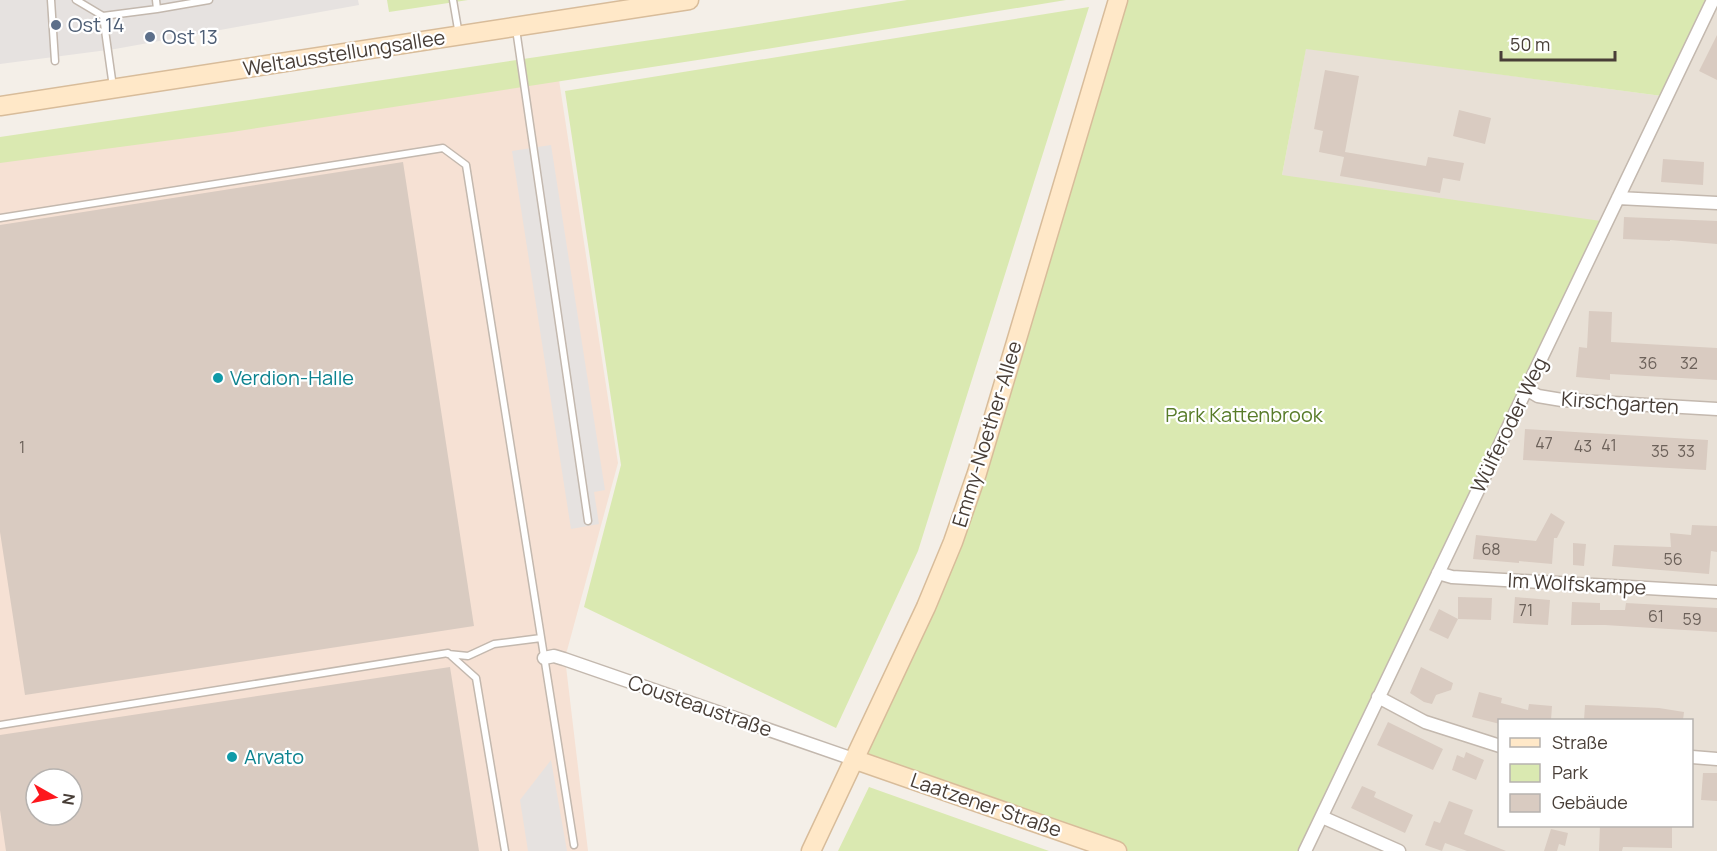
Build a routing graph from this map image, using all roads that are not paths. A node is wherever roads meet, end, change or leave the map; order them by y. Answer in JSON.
{"nodes":[{"id":1,"x":51,"y":0,"type":"edge"},
{"id":2,"x":76,"y":0,"type":"edge"},
{"id":3,"x":156,"y":0,"type":"edge"},
{"id":4,"x":209,"y":0,"type":"edge"},
{"id":5,"x":453,"y":0,"type":"edge"},
{"id":6,"x":689,"y":0,"type":"edge"},
{"id":7,"x":1118,"y":0,"type":"edge"},
{"id":8,"x":1714,"y":2,"type":"edge"},
{"id":9,"x":158,"y":9,"type":"junction"},
{"id":10,"x":103,"y":16,"type":"junction"},
{"id":11,"x":516,"y":27,"type":"junction"},
{"id":12,"x":459,"y":35,"type":"junction"},
{"id":13,"x":55,"y":61,"type":"dead end"},
{"id":14,"x":113,"y":89,"type":"junction"},
{"id":15,"x":0,"y":106,"type":"edge"},
{"id":16,"x":1618,"y":198,"type":"junction"},
{"id":17,"x":1717,"y":203,"type":"edge"},
{"id":18,"x":0,"y":218,"type":"edge"},
{"id":19,"x":1526,"y":389,"type":"junction"},
{"id":20,"x":1717,"y":409,"type":"edge"},
{"id":21,"x":588,"y":521,"type":"dead end"},
{"id":22,"x":1438,"y":573,"type":"junction"},
{"id":23,"x":1717,"y":592,"type":"edge"},
{"id":24,"x":541,"y":638,"type":"junction"},
{"id":25,"x":448,"y":653,"type":"junction"},
{"id":26,"x":544,"y":658,"type":"junction"},
{"id":27,"x":1378,"y":697,"type":"junction"},
{"id":28,"x":0,"y":725,"type":"edge"},
{"id":29,"x":1498,"y":745,"type":"edge"},
{"id":30,"x":1693,"y":757,"type":"edge"},
{"id":31,"x":1717,"y":759,"type":"edge"},
{"id":32,"x":856,"y":760,"type":"junction"},
{"id":33,"x":1322,"y":818,"type":"junction"},
{"id":34,"x":573,"y":845,"type":"dead end"},
{"id":35,"x":505,"y":851,"type":"edge"},
{"id":36,"x":811,"y":851,"type":"edge"},
{"id":37,"x":1117,"y":851,"type":"edge"},
{"id":38,"x":1305,"y":851,"type":"edge"},
{"id":39,"x":1399,"y":851,"type":"edge"}],
"edges":[{"from":1,"to":13,"type":"lane"},
{"from":2,"to":10,"type":"lane"},
{"from":3,"to":9,"type":"lane"},
{"from":4,"to":9,"type":"lane"},
{"from":5,"to":12,"type":"lane"},
{"from":6,"to":11,"type":"main road","name":"Weltausstellungsallee"},
{"from":7,"to":32,"type":"main road","name":"Emmy-Noether-Allee"},
{"from":8,"to":16,"type":"street","name":"Wülferoder Weg"},
{"from":9,"to":10,"type":"lane"},
{"from":10,"to":14,"type":"lane"},
{"from":11,"to":12,"type":"main road","name":"Weltausstellungsallee"},
{"from":11,"to":21,"type":"lane"},
{"from":12,"to":14,"type":"main road","name":"Weltausstellungsallee"},
{"from":14,"to":15,"type":"main road","name":"Weltausstellungsallee"},
{"from":16,"to":17,"type":"street"},
{"from":16,"to":19,"type":"street","name":"Wülferoder Weg"},
{"from":18,"to":24,"type":"lane"},
{"from":19,"to":20,"type":"street","name":"Kirschgarten"},
{"from":19,"to":22,"type":"street","name":"Wülferoder Weg"},
{"from":22,"to":23,"type":"street","name":"Im Wolfskampe"},
{"from":22,"to":27,"type":"street","name":"Wülferoder Weg"},
{"from":24,"to":25,"type":"lane"},
{"from":24,"to":26,"type":"lane"},
{"from":25,"to":28,"type":"lane"},
{"from":25,"to":35,"type":"lane"},
{"from":26,"to":32,"type":"street","name":"Cousteaustraße"},
{"from":26,"to":34,"type":"lane"},
{"from":27,"to":29,"type":"street"},
{"from":27,"to":33,"type":"street","name":"Wülferoder Weg"},
{"from":30,"to":31,"type":"street"},
{"from":32,"to":36,"type":"main road","name":"Emmy-Noether-Allee"},
{"from":32,"to":37,"type":"main road","name":"Laatzener Straße"},
{"from":33,"to":38,"type":"street","name":"Wülferoder Weg"},
{"from":33,"to":39,"type":"street"}]}
